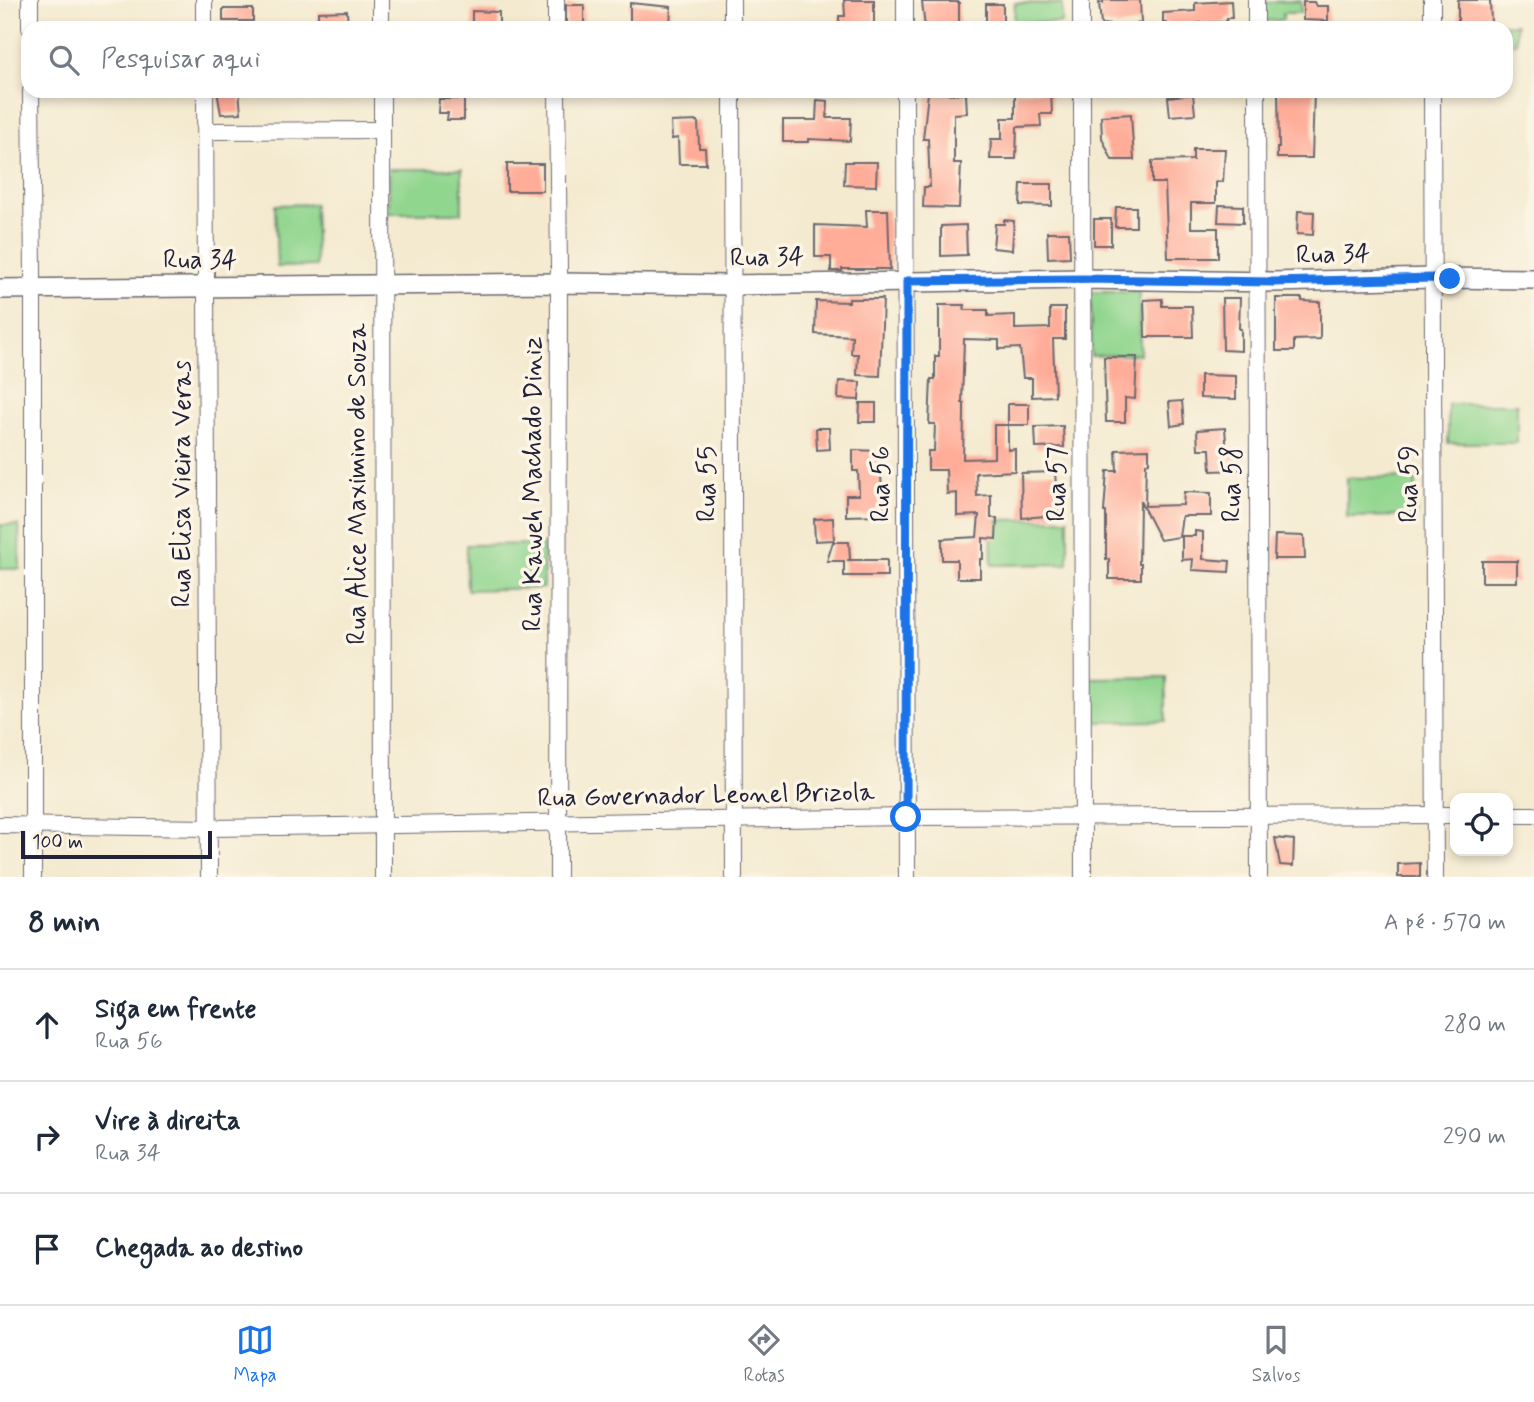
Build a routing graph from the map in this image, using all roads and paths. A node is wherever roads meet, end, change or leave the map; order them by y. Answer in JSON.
{"nodes":[{"id":1,"x":30,"y":0,"type":"edge"},
{"id":2,"x":204,"y":0,"type":"edge"},
{"id":3,"x":381,"y":0,"type":"edge"},
{"id":4,"x":556,"y":0,"type":"edge"},
{"id":5,"x":732,"y":0,"type":"edge"},
{"id":6,"x":905,"y":0,"type":"edge"},
{"id":7,"x":1081,"y":0,"type":"edge"},
{"id":8,"x":1256,"y":0,"type":"edge"},
{"id":9,"x":1432,"y":0,"type":"edge"},
{"id":10,"x":30,"y":21,"type":"edge"},
{"id":11,"x":204,"y":21,"type":"edge"},
{"id":12,"x":382,"y":21,"type":"edge"},
{"id":13,"x":556,"y":21,"type":"edge"},
{"id":14,"x":732,"y":21,"type":"edge"},
{"id":15,"x":905,"y":21,"type":"edge"},
{"id":16,"x":1081,"y":21,"type":"edge"},
{"id":17,"x":1256,"y":21,"type":"edge"},
{"id":18,"x":1432,"y":21,"type":"edge"},
{"id":19,"x":31,"y":98,"type":"edge"},
{"id":20,"x":205,"y":98,"type":"edge"},
{"id":21,"x":382,"y":98,"type":"edge"},
{"id":22,"x":557,"y":98,"type":"edge"},
{"id":23,"x":732,"y":98,"type":"edge"},
{"id":24,"x":905,"y":98,"type":"edge"},
{"id":25,"x":1082,"y":98,"type":"edge"},
{"id":26,"x":1257,"y":98,"type":"edge"},
{"id":27,"x":1433,"y":98,"type":"edge"},
{"id":28,"x":382,"y":130,"type":"junction"},
{"id":29,"x":206,"y":131,"type":"junction"},
{"id":30,"x":1434,"y":278,"type":"junction"},
{"id":31,"x":1083,"y":279,"type":"junction"},
{"id":32,"x":1534,"y":279,"type":"edge"},
{"id":33,"x":1258,"y":280,"type":"junction"},
{"id":34,"x":907,"y":281,"type":"junction"},
{"id":35,"x":558,"y":283,"type":"junction"},
{"id":36,"x":733,"y":285,"type":"junction"},
{"id":37,"x":383,"y":286,"type":"junction"},
{"id":38,"x":207,"y":288,"type":"junction"},
{"id":39,"x":0,"y":289,"type":"edge"},
{"id":40,"x":33,"y":289,"type":"junction"},
{"id":41,"x":1434,"y":815,"type":"junction"},
{"id":42,"x":1450,"y":815,"type":"edge"},
{"id":43,"x":1513,"y":815,"type":"edge"},
{"id":44,"x":1534,"y":815,"type":"edge"},
{"id":45,"x":906,"y":817,"type":"junction"},
{"id":46,"x":1258,"y":817,"type":"junction"},
{"id":47,"x":1082,"y":818,"type":"junction"},
{"id":48,"x":733,"y":820,"type":"junction"},
{"id":49,"x":558,"y":823,"type":"junction"},
{"id":50,"x":382,"y":824,"type":"junction"},
{"id":51,"x":0,"y":825,"type":"edge"},
{"id":52,"x":32,"y":825,"type":"junction"},
{"id":53,"x":209,"y":828,"type":"junction"},
{"id":54,"x":33,"y":877,"type":"edge"},
{"id":55,"x":209,"y":877,"type":"edge"},
{"id":56,"x":383,"y":877,"type":"edge"},
{"id":57,"x":558,"y":877,"type":"edge"},
{"id":58,"x":734,"y":877,"type":"edge"},
{"id":59,"x":907,"y":877,"type":"edge"},
{"id":60,"x":1083,"y":877,"type":"edge"},
{"id":61,"x":1259,"y":877,"type":"edge"},
{"id":62,"x":1435,"y":877,"type":"edge"}],
"edges":[{"from":1,"to":10,"type":"street"},
{"from":2,"to":11,"type":"street"},
{"from":3,"to":12,"type":"street"},
{"from":4,"to":13,"type":"street"},
{"from":5,"to":14,"type":"street"},
{"from":6,"to":15,"type":"street"},
{"from":7,"to":16,"type":"street"},
{"from":8,"to":17,"type":"street"},
{"from":9,"to":18,"type":"street"},
{"from":19,"to":40,"type":"street"},
{"from":20,"to":29,"type":"street","name":"Rua Elisa Vieira Veras"},
{"from":21,"to":28,"type":"street","name":"Rua Alice Maximino de Souza"},
{"from":22,"to":35,"type":"street","name":"Rua Kaweh Machado Diniz"},
{"from":23,"to":36,"type":"street","name":"Rua 55"},
{"from":24,"to":34,"type":"street","name":"Rua 56"},
{"from":25,"to":31,"type":"street","name":"Rua 57"},
{"from":26,"to":33,"type":"street","name":"Rua 58"},
{"from":27,"to":30,"type":"street","name":"Rua 59"},
{"from":28,"to":29,"type":"street"},
{"from":28,"to":37,"type":"street","name":"Rua Alice Maximino de Souza"},
{"from":29,"to":38,"type":"street","name":"Rua Elisa Vieira Veras"},
{"from":30,"to":32,"type":"street","name":"Rua 34"},
{"from":30,"to":33,"type":"street","name":"Rua 34"},
{"from":30,"to":41,"type":"street","name":"Rua 59"},
{"from":31,"to":33,"type":"street","name":"Rua 34"},
{"from":31,"to":34,"type":"street","name":"Rua 34"},
{"from":31,"to":47,"type":"street","name":"Rua 57"},
{"from":33,"to":46,"type":"street","name":"Rua 58"},
{"from":34,"to":36,"type":"street","name":"Rua 34"},
{"from":34,"to":45,"type":"street","name":"Rua 56"},
{"from":35,"to":36,"type":"street","name":"Rua 34"},
{"from":35,"to":37,"type":"street","name":"Rua 34"},
{"from":35,"to":49,"type":"street","name":"Rua Kaweh Machado Diniz"},
{"from":36,"to":48,"type":"street","name":"Rua 55"},
{"from":37,"to":38,"type":"street","name":"Rua 34"},
{"from":37,"to":50,"type":"street","name":"Rua Alice Maximino de Souza"},
{"from":38,"to":40,"type":"street","name":"Rua 34"},
{"from":38,"to":53,"type":"street","name":"Rua Elisa Vieira Veras"},
{"from":39,"to":40,"type":"street","name":"Rua 34"},
{"from":40,"to":52,"type":"street"},
{"from":41,"to":42,"type":"street","name":"Rua Governador Leonel Brizola"},
{"from":41,"to":46,"type":"street","name":"Rua Governador Leonel Brizola"},
{"from":41,"to":62,"type":"street","name":"Rua 59"},
{"from":43,"to":44,"type":"street"},
{"from":45,"to":47,"type":"street","name":"Rua Governador Leonel Brizola"},
{"from":45,"to":48,"type":"street","name":"Rua Governador Leonel Brizola"},
{"from":45,"to":59,"type":"street","name":"Rua 56"},
{"from":46,"to":47,"type":"street","name":"Rua Governador Leonel Brizola"},
{"from":46,"to":61,"type":"street","name":"Rua 58"},
{"from":47,"to":60,"type":"street","name":"Rua 57"},
{"from":48,"to":49,"type":"street","name":"Rua Governador Leonel Brizola"},
{"from":48,"to":58,"type":"street","name":"Rua 55"},
{"from":49,"to":50,"type":"street","name":"Rua Governador Leonel Brizola"},
{"from":49,"to":57,"type":"street","name":"Rua Kaweh Machado Diniz"},
{"from":50,"to":53,"type":"street","name":"Rua Governador Leonel Brizola"},
{"from":50,"to":56,"type":"street","name":"Rua Alice Maximino de Souza"},
{"from":51,"to":52,"type":"street","name":"Rua Governador Leonel Brizola"},
{"from":52,"to":53,"type":"street","name":"Rua Governador Leonel Brizola"},
{"from":52,"to":54,"type":"street"},
{"from":53,"to":55,"type":"street","name":"Rua Elisa Vieira Veras"}]}
